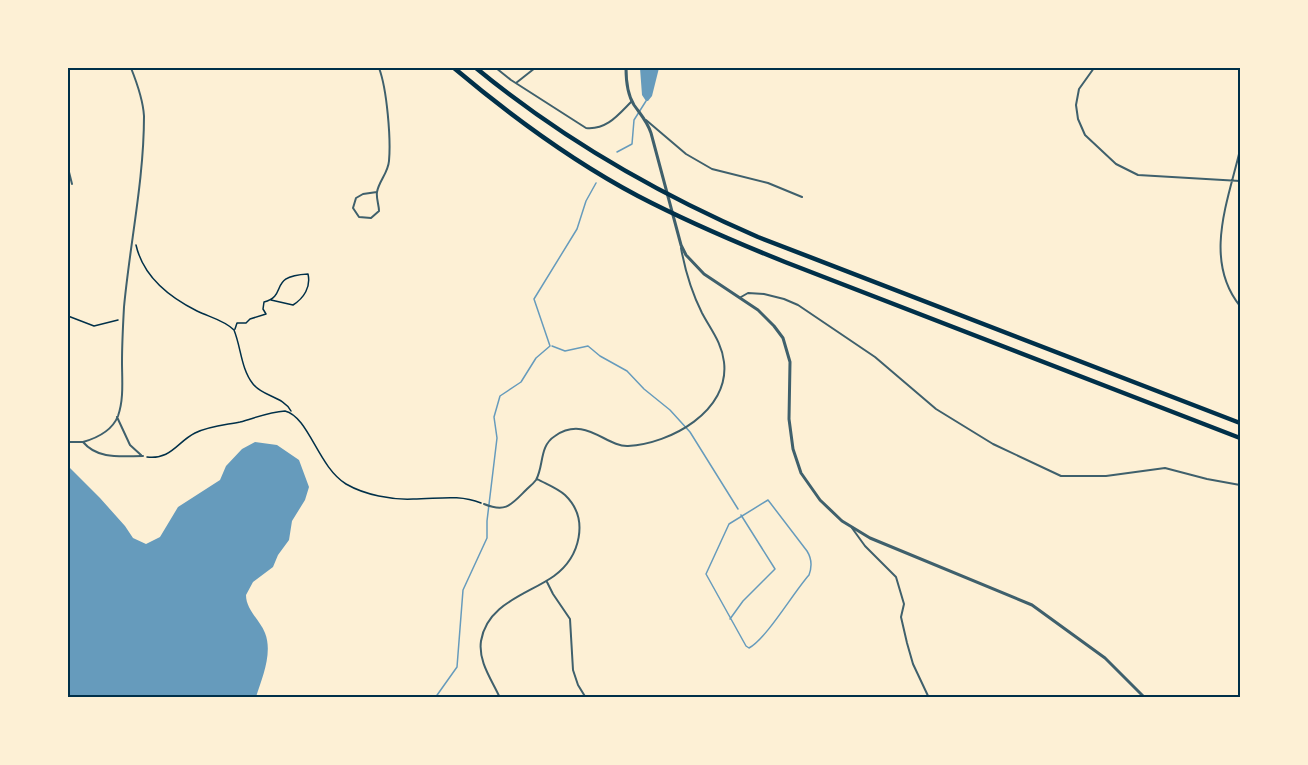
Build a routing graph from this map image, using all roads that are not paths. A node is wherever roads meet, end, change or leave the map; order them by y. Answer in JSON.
{"nodes":[{"id":1,"x":131,"y":68,"type":"edge"},
{"id":2,"x":380,"y":68,"type":"edge"},
{"id":3,"x":454,"y":68,"type":"edge"},
{"id":4,"x":476,"y":68,"type":"edge"},
{"id":5,"x":496,"y":68,"type":"edge"},
{"id":6,"x":535,"y":68,"type":"edge"},
{"id":7,"x":626,"y":68,"type":"edge"},
{"id":8,"x":1094,"y":68,"type":"edge"},
{"id":9,"x":516,"y":83,"type":"junction"},
{"id":10,"x":632,"y":101,"type":"junction"},
{"id":11,"x":646,"y":120,"type":"junction"},
{"id":12,"x":1240,"y":150,"type":"edge"},
{"id":13,"x":68,"y":168,"type":"edge"},
{"id":14,"x":1233,"y":181,"type":"junction"},
{"id":15,"x":1240,"y":181,"type":"edge"},
{"id":16,"x":72,"y":184,"type":"dead end"},
{"id":17,"x":377,"y":192,"type":"junction"},
{"id":18,"x":802,"y":197,"type":"dead end"},
{"id":19,"x":681,"y":246,"type":"junction"},
{"id":20,"x":741,"y":297,"type":"junction"},
{"id":21,"x":1240,"y":306,"type":"edge"},
{"id":22,"x":117,"y":417,"type":"junction"},
{"id":23,"x":1240,"y":423,"type":"edge"},
{"id":24,"x":1240,"y":438,"type":"edge"},
{"id":25,"x":68,"y":442,"type":"edge"},
{"id":26,"x":83,"y":442,"type":"junction"},
{"id":27,"x":537,"y":479,"type":"junction"},
{"id":28,"x":1240,"y":485,"type":"edge"},
{"id":29,"x":484,"y":504,"type":"road end"},
{"id":30,"x":852,"y":528,"type":"junction"},
{"id":31,"x":547,"y":580,"type":"junction"},
{"id":32,"x":500,"y":698,"type":"edge"},
{"id":33,"x":586,"y":698,"type":"edge"},
{"id":34,"x":929,"y":698,"type":"edge"},
{"id":35,"x":1145,"y":698,"type":"edge"}],
"edges":[{"from":1,"to":22,"type":"street"},
{"from":2,"to":17,"type":"street"},
{"from":3,"to":24,"type":"highway"},
{"from":4,"to":23,"type":"highway"},
{"from":5,"to":9,"type":"street"},
{"from":6,"to":9,"type":"street"},
{"from":7,"to":10,"type":"street"},
{"from":8,"to":14,"type":"street"},
{"from":9,"to":10,"type":"street"},
{"from":10,"to":11,"type":"street"},
{"from":11,"to":18,"type":"street"},
{"from":11,"to":19,"type":"street"},
{"from":12,"to":14,"type":"street"},
{"from":13,"to":16,"type":"street"},
{"from":14,"to":15,"type":"street"},
{"from":14,"to":21,"type":"street"},
{"from":17,"to":17,"type":"street"},
{"from":19,"to":20,"type":"street"},
{"from":19,"to":27,"type":"street"},
{"from":20,"to":28,"type":"street"},
{"from":20,"to":30,"type":"street"},
{"from":22,"to":26,"type":"street"},
{"from":22,"to":26,"type":"street"},
{"from":25,"to":26,"type":"street"},
{"from":27,"to":29,"type":"street"},
{"from":27,"to":31,"type":"street"},
{"from":30,"to":34,"type":"street"},
{"from":30,"to":35,"type":"street"},
{"from":31,"to":32,"type":"street"},
{"from":31,"to":33,"type":"street"}]}
